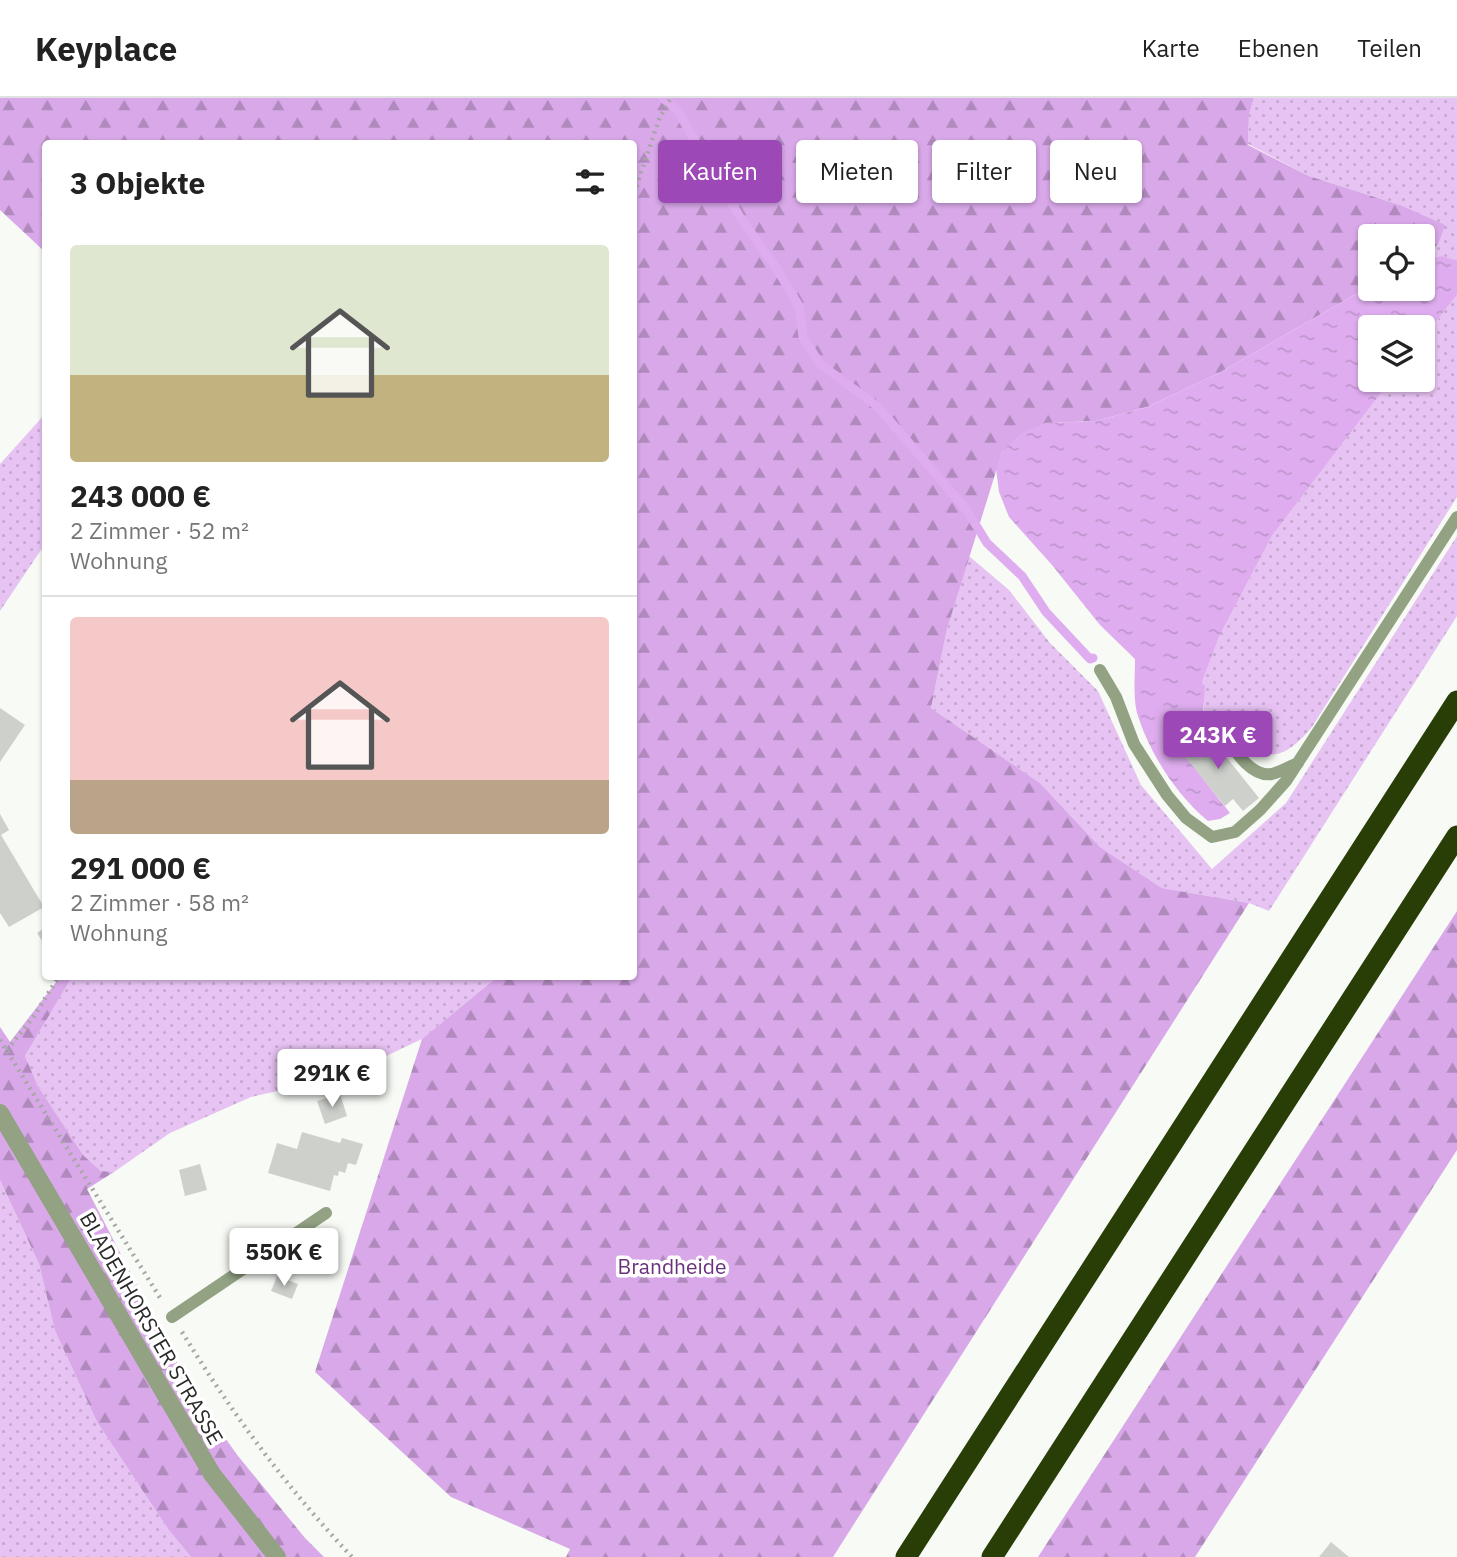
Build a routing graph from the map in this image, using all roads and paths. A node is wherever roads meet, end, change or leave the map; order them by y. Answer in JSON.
{"nodes":[{"id":1,"x":671,"y":98,"type":"edge"},
{"id":2,"x":637,"y":185,"type":"edge"},
{"id":3,"x":1457,"y":517,"type":"edge"},
{"id":4,"x":1100,"y":670,"type":"dead end"},
{"id":5,"x":1457,"y":701,"type":"edge"},
{"id":6,"x":1219,"y":728,"type":"dead end"},
{"id":7,"x":1298,"y":763,"type":"junction"},
{"id":8,"x":1457,"y":836,"type":"edge"},
{"id":9,"x":56,"y":980,"type":"edge"},
{"id":10,"x":7,"y":1050,"type":"dead end"},
{"id":11,"x":0,"y":1113,"type":"edge"},
{"id":12,"x":326,"y":1213,"type":"dead end"},
{"id":13,"x":172,"y":1317,"type":"dead end"},
{"id":14,"x":277,"y":1557,"type":"edge"},
{"id":15,"x":906,"y":1557,"type":"edge"},
{"id":16,"x":992,"y":1557,"type":"edge"}],
"edges":[{"from":1,"to":2,"type":"path"},
{"from":3,"to":7,"type":"lane"},
{"from":4,"to":7,"type":"lane"},
{"from":5,"to":15,"type":"highway"},
{"from":6,"to":7,"type":"lane"},
{"from":8,"to":16,"type":"highway"},
{"from":9,"to":10,"type":"path"},
{"from":11,"to":14,"type":"street","name":"BLADENHORSTER STRASSE"},
{"from":12,"to":13,"type":"lane"}]}
